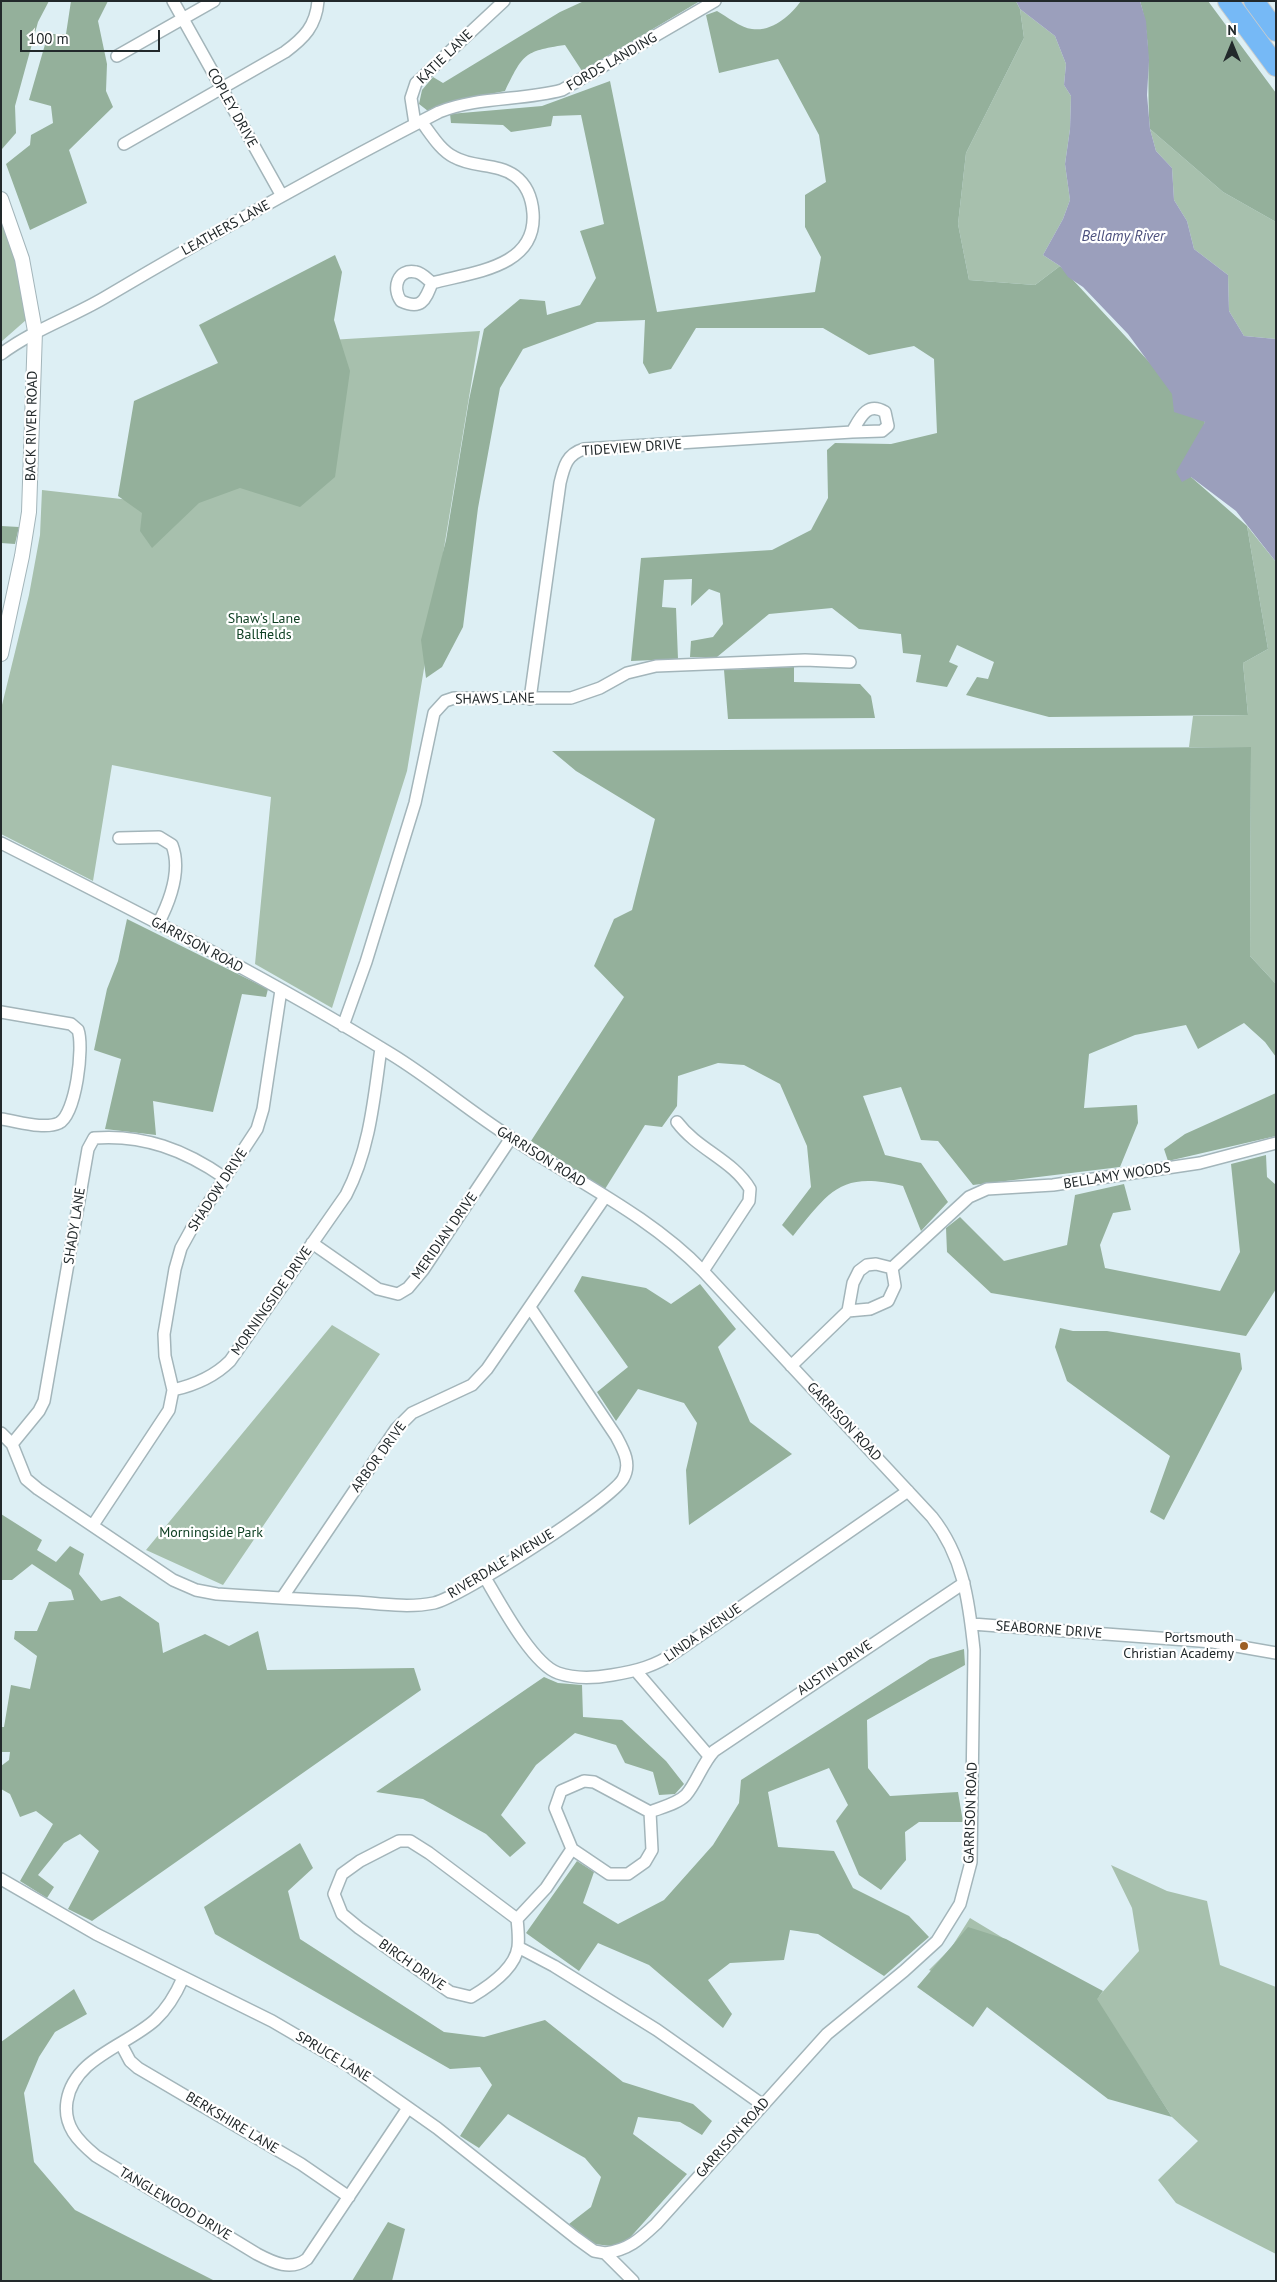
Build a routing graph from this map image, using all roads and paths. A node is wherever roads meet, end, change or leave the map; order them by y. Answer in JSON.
{"nodes":[{"id":1,"x":173,"y":1,"type":"edge"},
{"id":2,"x":214,"y":1,"type":"edge"},
{"id":3,"x":318,"y":1,"type":"edge"},
{"id":4,"x":504,"y":1,"type":"edge"},
{"id":5,"x":715,"y":1,"type":"edge"},
{"id":6,"x":1228,"y":1,"type":"edge"},
{"id":7,"x":1254,"y":1,"type":"edge"},
{"id":8,"x":183,"y":19,"type":"junction"},
{"id":9,"x":1276,"y":31,"type":"edge"},
{"id":10,"x":117,"y":56,"type":"dead end"},
{"id":11,"x":1276,"y":66,"type":"edge"},
{"id":12,"x":221,"y":89,"type":"junction"},
{"id":13,"x":418,"y":123,"type":"junction"},
{"id":14,"x":124,"y":144,"type":"dead end"},
{"id":15,"x":282,"y":196,"type":"junction"},
{"id":16,"x":1,"y":199,"type":"edge"},
{"id":17,"x":432,"y":283,"type":"dead end"},
{"id":18,"x":35,"y":330,"type":"junction"},
{"id":19,"x":1,"y":354,"type":"edge"},
{"id":20,"x":852,"y":432,"type":"dead end"},
{"id":21,"x":1,"y":654,"type":"edge"},
{"id":22,"x":850,"y":662,"type":"dead end"},
{"id":23,"x":530,"y":699,"type":"junction"},
{"id":24,"x":119,"y":838,"type":"dead end"},
{"id":25,"x":1,"y":843,"type":"edge"},
{"id":26,"x":158,"y":924,"type":"junction"},
{"id":27,"x":281,"y":990,"type":"junction"},
{"id":28,"x":1,"y":1012,"type":"edge"},
{"id":29,"x":343,"y":1026,"type":"junction"},
{"id":30,"x":381,"y":1048,"type":"junction"},
{"id":31,"x":1,"y":1119,"type":"edge"},
{"id":32,"x":677,"y":1122,"type":"dead end"},
{"id":33,"x":511,"y":1138,"type":"junction"},
{"id":34,"x":1276,"y":1143,"type":"edge"},
{"id":35,"x":225,"y":1178,"type":"junction"},
{"id":36,"x":605,"y":1197,"type":"junction"},
{"id":37,"x":312,"y":1243,"type":"junction"},
{"id":38,"x":892,"y":1268,"type":"junction"},
{"id":39,"x":703,"y":1271,"type":"junction"},
{"id":40,"x":531,"y":1309,"type":"junction"},
{"id":41,"x":848,"y":1311,"type":"junction"},
{"id":42,"x":791,"y":1366,"type":"junction"},
{"id":43,"x":173,"y":1390,"type":"junction"},
{"id":44,"x":1,"y":1433,"type":"edge"},
{"id":45,"x":12,"y":1444,"type":"junction"},
{"id":46,"x":908,"y":1491,"type":"junction"},
{"id":47,"x":93,"y":1525,"type":"junction"},
{"id":48,"x":484,"y":1576,"type":"junction"},
{"id":49,"x":964,"y":1583,"type":"junction"},
{"id":50,"x":282,"y":1598,"type":"junction"},
{"id":51,"x":972,"y":1624,"type":"junction"},
{"id":52,"x":1276,"y":1653,"type":"edge"},
{"id":53,"x":636,"y":1671,"type":"junction"},
{"id":54,"x":709,"y":1756,"type":"junction"},
{"id":55,"x":650,"y":1812,"type":"junction"},
{"id":56,"x":572,"y":1849,"type":"junction"},
{"id":57,"x":1,"y":1879,"type":"edge"},
{"id":58,"x":517,"y":1919,"type":"junction"},
{"id":59,"x":518,"y":1948,"type":"junction"},
{"id":60,"x":183,"y":1978,"type":"junction"},
{"id":61,"x":121,"y":2044,"type":"junction"},
{"id":62,"x":763,"y":2105,"type":"junction"},
{"id":63,"x":408,"y":2108,"type":"junction"},
{"id":64,"x":349,"y":2197,"type":"junction"},
{"id":65,"x":606,"y":2254,"type":"junction"},
{"id":66,"x":633,"y":2281,"type":"edge"}],
"edges":[{"from":1,"to":8,"type":"street","name":"COPLEY DRIVE"},
{"from":2,"to":8,"type":"street"},
{"from":3,"to":12,"type":"street"},
{"from":4,"to":13,"type":"street","name":"KATIE LANE"},
{"from":5,"to":13,"type":"street","name":"FORDS LANDING"},
{"from":6,"to":11,"type":"highway"},
{"from":7,"to":9,"type":"highway"},
{"from":8,"to":10,"type":"street"},
{"from":8,"to":12,"type":"street","name":"COPLEY DRIVE"},
{"from":12,"to":14,"type":"street"},
{"from":12,"to":15,"type":"street","name":"COPLEY DRIVE"},
{"from":13,"to":15,"type":"street","name":"LEATHERS LANE"},
{"from":13,"to":17,"type":"street"},
{"from":15,"to":18,"type":"street","name":"LEATHERS LANE"},
{"from":16,"to":18,"type":"street","name":"BACK RIVER ROAD"},
{"from":18,"to":19,"type":"street","name":"LEATHERS LANE"},
{"from":18,"to":21,"type":"street","name":"BACK RIVER ROAD"},
{"from":20,"to":23,"type":"street","name":"TIDEVIEW DRIVE"},
{"from":22,"to":23,"type":"street","name":"SHAWS LANE"},
{"from":23,"to":29,"type":"street","name":"SHAWS LANE"},
{"from":24,"to":26,"type":"street"},
{"from":25,"to":26,"type":"street","name":"GARRISON ROAD"},
{"from":26,"to":27,"type":"street","name":"GARRISON ROAD"},
{"from":27,"to":29,"type":"street","name":"GARRISON ROAD"},
{"from":27,"to":35,"type":"street","name":"SHADOW DRIVE"},
{"from":28,"to":31,"type":"street"},
{"from":29,"to":30,"type":"street","name":"GARRISON ROAD"},
{"from":30,"to":33,"type":"street","name":"GARRISON ROAD"},
{"from":30,"to":37,"type":"street","name":"MORNINGSIDE DRIVE"},
{"from":32,"to":39,"type":"street"},
{"from":33,"to":36,"type":"street","name":"GARRISON ROAD"},
{"from":33,"to":37,"type":"street","name":"MERIDIAN DRIVE"},
{"from":34,"to":38,"type":"street","name":"BELLAMY WOODS"},
{"from":35,"to":43,"type":"street","name":"SHADOW DRIVE"},
{"from":35,"to":45,"type":"street","name":"SHADY LANE"},
{"from":36,"to":39,"type":"street","name":"GARRISON ROAD"},
{"from":36,"to":40,"type":"street","name":"ARBOR DRIVE"},
{"from":37,"to":43,"type":"street","name":"MORNINGSIDE DRIVE"},
{"from":38,"to":41,"type":"street"},
{"from":38,"to":41,"type":"street"},
{"from":39,"to":42,"type":"street","name":"GARRISON ROAD"},
{"from":40,"to":48,"type":"street","name":"RIVERDALE AVENUE"},
{"from":40,"to":50,"type":"street","name":"ARBOR DRIVE"},
{"from":41,"to":42,"type":"street"},
{"from":42,"to":46,"type":"street","name":"GARRISON ROAD"},
{"from":43,"to":47,"type":"street"},
{"from":44,"to":45,"type":"street"},
{"from":45,"to":47,"type":"street"},
{"from":46,"to":49,"type":"street","name":"GARRISON ROAD"},
{"from":46,"to":53,"type":"street","name":"LINDA AVENUE"},
{"from":47,"to":50,"type":"street","name":"RIVERDALE AVENUE"},
{"from":48,"to":50,"type":"street","name":"RIVERDALE AVENUE"},
{"from":48,"to":53,"type":"street","name":"LINDA AVENUE"},
{"from":49,"to":51,"type":"street","name":"GARRISON ROAD"},
{"from":49,"to":54,"type":"street","name":"AUSTIN DRIVE"},
{"from":51,"to":52,"type":"street","name":"SEABORNE DRIVE"},
{"from":51,"to":62,"type":"street","name":"GARRISON ROAD"},
{"from":53,"to":54,"type":"street"},
{"from":54,"to":55,"type":"street"},
{"from":55,"to":56,"type":"street"},
{"from":55,"to":56,"type":"street"},
{"from":56,"to":58,"type":"street"},
{"from":57,"to":60,"type":"street","name":"SPRUCE LANE"},
{"from":58,"to":59,"type":"street"},
{"from":58,"to":59,"type":"street","name":"BIRCH DRIVE"},
{"from":59,"to":62,"type":"street"},
{"from":60,"to":61,"type":"street","name":"TANGLEWOOD DRIVE"},
{"from":60,"to":63,"type":"street","name":"SPRUCE LANE"},
{"from":61,"to":64,"type":"street","name":"BERKSHIRE LANE"},
{"from":61,"to":64,"type":"street","name":"TANGLEWOOD DRIVE"},
{"from":62,"to":65,"type":"street","name":"GARRISON ROAD"},
{"from":63,"to":64,"type":"street","name":"TANGLEWOOD DRIVE"},
{"from":63,"to":65,"type":"street","name":"SPRUCE LANE"},
{"from":65,"to":66,"type":"street","name":"SPRUCE LANE"}]}
